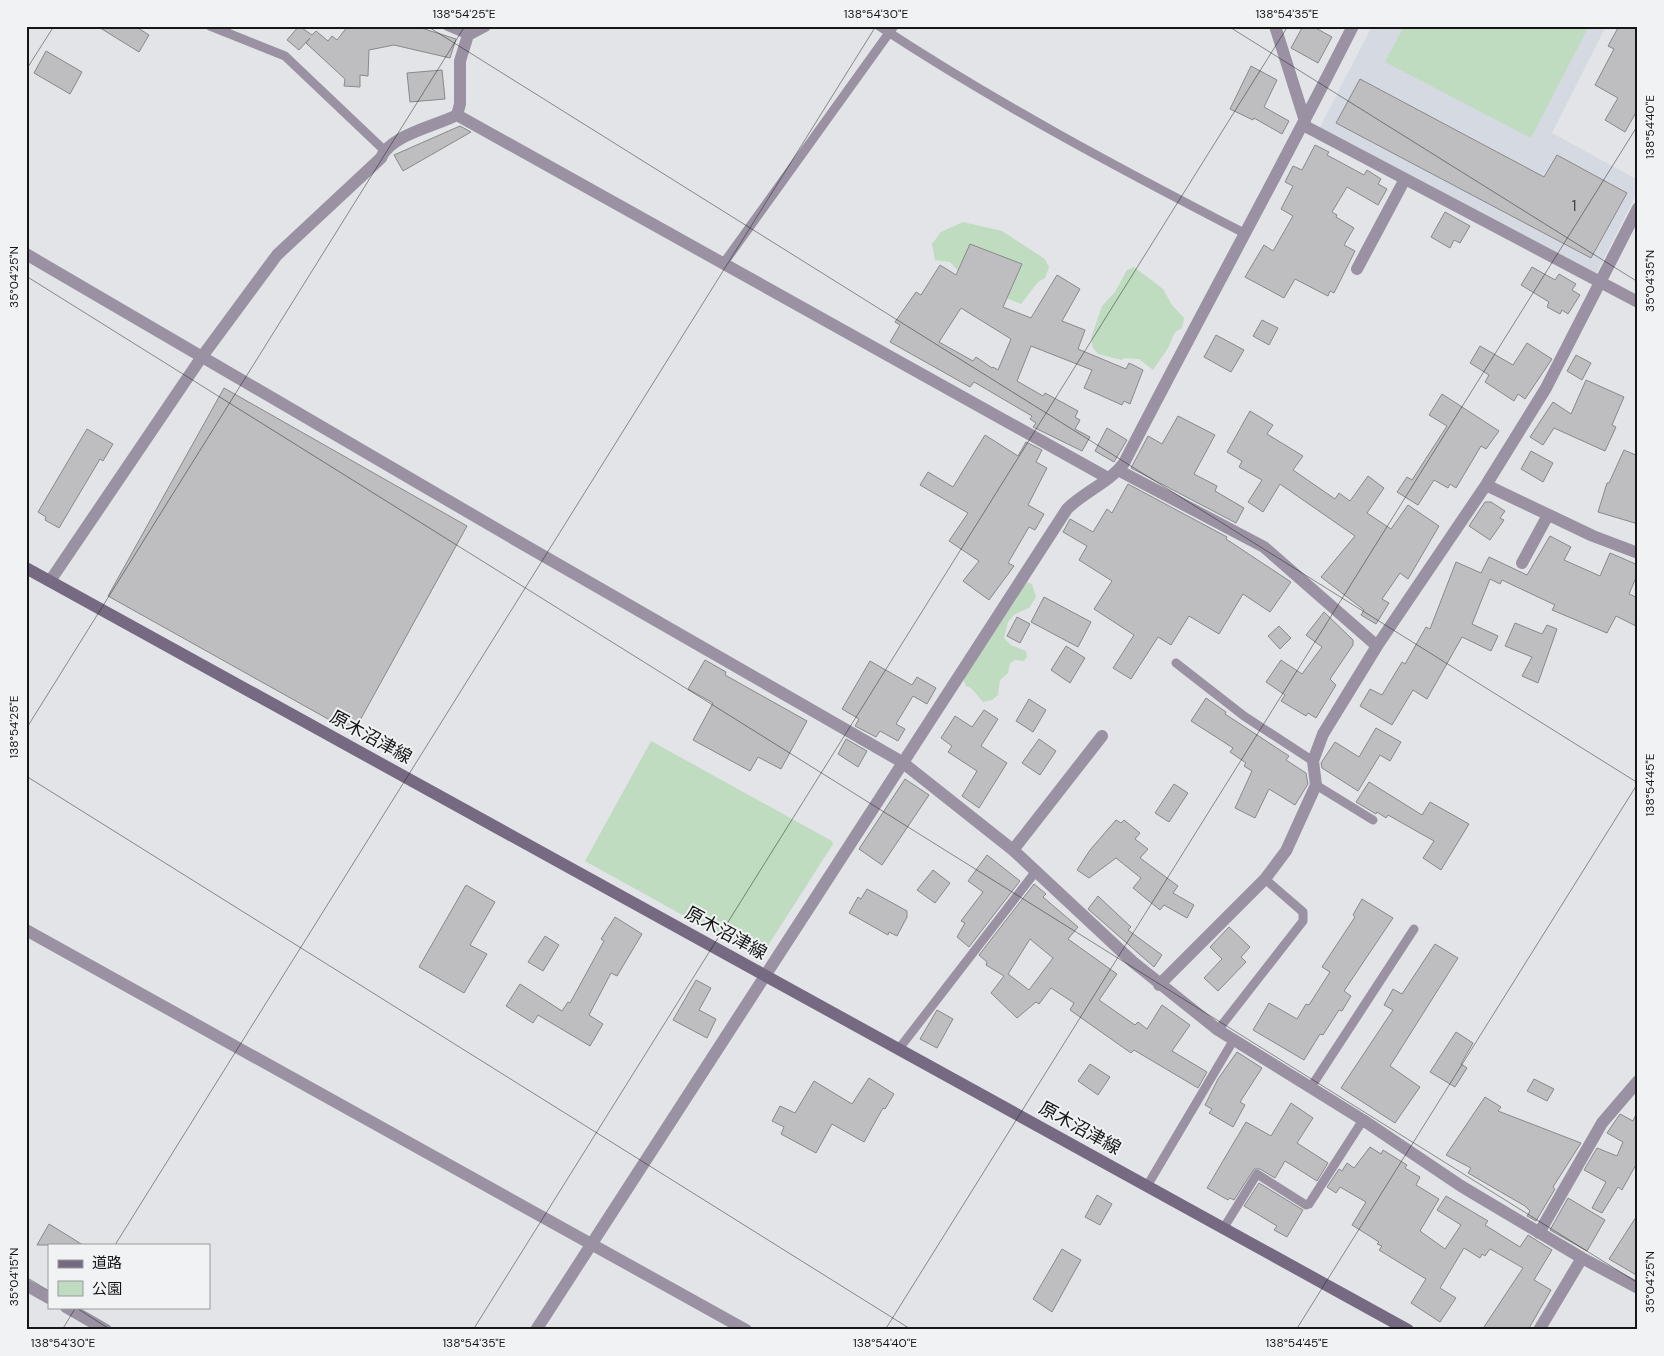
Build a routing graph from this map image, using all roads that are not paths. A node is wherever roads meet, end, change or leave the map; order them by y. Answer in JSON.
{"nodes":[{"id":1,"x":210,"y":26,"type":"edge"},
{"id":2,"x":447,"y":26,"type":"edge"},
{"id":3,"x":485,"y":26,"type":"edge"},
{"id":4,"x":879,"y":26,"type":"edge"},
{"id":5,"x":1275,"y":26,"type":"edge"},
{"id":6,"x":1353,"y":26,"type":"edge"},
{"id":7,"x":225,"y":28,"type":"edge"},
{"id":8,"x":891,"y":30,"type":"edge"},
{"id":9,"x":468,"y":35,"type":"junction"},
{"id":10,"x":457,"y":115,"type":"junction"},
{"id":11,"x":1304,"y":123,"type":"junction"},
{"id":12,"x":384,"y":150,"type":"junction"},
{"id":13,"x":1405,"y":179,"type":"junction"},
{"id":14,"x":1638,"y":208,"type":"edge"},
{"id":15,"x":1244,"y":233,"type":"junction"},
{"id":16,"x":26,"y":254,"type":"edge"},
{"id":17,"x":724,"y":264,"type":"junction"},
{"id":18,"x":1357,"y":269,"type":"dead end"},
{"id":19,"x":1601,"y":283,"type":"junction"},
{"id":20,"x":1638,"y":302,"type":"edge"},
{"id":21,"x":201,"y":358,"type":"junction"},
{"id":22,"x":1118,"y":470,"type":"junction"},
{"id":23,"x":1108,"y":478,"type":"junction"},
{"id":24,"x":1486,"y":485,"type":"junction"},
{"id":25,"x":1548,"y":515,"type":"junction"},
{"id":26,"x":1638,"y":553,"type":"edge"},
{"id":27,"x":1522,"y":563,"type":"dead end"},
{"id":28,"x":26,"y":568,"type":"edge"},
{"id":29,"x":50,"y":581,"type":"junction"},
{"id":30,"x":1377,"y":646,"type":"junction"},
{"id":31,"x":1176,"y":663,"type":"dead end"},
{"id":32,"x":1102,"y":736,"type":"dead end"},
{"id":33,"x":1313,"y":761,"type":"junction"},
{"id":34,"x":902,"y":762,"type":"junction"},
{"id":35,"x":1316,"y":785,"type":"junction"},
{"id":36,"x":1372,"y":820,"type":"dead end"},
{"id":37,"x":1013,"y":850,"type":"junction"},
{"id":38,"x":1036,"y":871,"type":"junction"},
{"id":39,"x":1265,"y":879,"type":"junction"},
{"id":40,"x":1414,"y":929,"type":"dead end"},
{"id":41,"x":26,"y":930,"type":"edge"},
{"id":42,"x":767,"y":975,"type":"junction"},
{"id":43,"x":1159,"y":985,"type":"junction"},
{"id":44,"x":1218,"y":1030,"type":"junction"},
{"id":45,"x":1233,"y":1041,"type":"junction"},
{"id":46,"x":898,"y":1050,"type":"junction"},
{"id":47,"x":1638,"y":1081,"type":"edge"},
{"id":48,"x":1311,"y":1087,"type":"junction"},
{"id":49,"x":1363,"y":1120,"type":"junction"},
{"id":50,"x":1147,"y":1186,"type":"junction"},
{"id":51,"x":1224,"y":1229,"type":"junction"},
{"id":52,"x":1539,"y":1233,"type":"junction"},
{"id":53,"x":593,"y":1244,"type":"junction"},
{"id":54,"x":1582,"y":1258,"type":"junction"},
{"id":55,"x":26,"y":1286,"type":"edge"},
{"id":56,"x":1638,"y":1288,"type":"edge"},
{"id":57,"x":48,"y":1297,"type":"edge"},
{"id":58,"x":68,"y":1308,"type":"edge"},
{"id":59,"x":106,"y":1330,"type":"edge"},
{"id":60,"x":536,"y":1330,"type":"edge"},
{"id":61,"x":746,"y":1330,"type":"edge"},
{"id":62,"x":1408,"y":1330,"type":"edge"},
{"id":63,"x":1539,"y":1330,"type":"edge"}],
"edges":[{"from":1,"to":7,"type":"lane"},
{"from":2,"to":9,"type":"lane"},
{"from":3,"to":9,"type":"street"},
{"from":4,"to":8,"type":"lane"},
{"from":5,"to":11,"type":"street"},
{"from":6,"to":11,"type":"street"},
{"from":7,"to":12,"type":"lane"},
{"from":8,"to":15,"type":"lane"},
{"from":8,"to":17,"type":"lane"},
{"from":9,"to":10,"type":"street"},
{"from":10,"to":12,"type":"street"},
{"from":10,"to":17,"type":"street"},
{"from":11,"to":13,"type":"street"},
{"from":11,"to":15,"type":"street"},
{"from":12,"to":21,"type":"street"},
{"from":13,"to":18,"type":"street"},
{"from":13,"to":19,"type":"street"},
{"from":14,"to":19,"type":"street"},
{"from":15,"to":22,"type":"street"},
{"from":16,"to":21,"type":"street"},
{"from":17,"to":23,"type":"street"},
{"from":19,"to":20,"type":"street"},
{"from":19,"to":24,"type":"street"},
{"from":21,"to":29,"type":"street"},
{"from":21,"to":34,"type":"street"},
{"from":22,"to":23,"type":"street"},
{"from":22,"to":30,"type":"street"},
{"from":23,"to":34,"type":"street"},
{"from":24,"to":25,"type":"street"},
{"from":24,"to":30,"type":"street"},
{"from":25,"to":26,"type":"street"},
{"from":25,"to":27,"type":"street"},
{"from":28,"to":29,"type":"main road","name":"原木沼津線"},
{"from":29,"to":42,"type":"main road","name":"原木沼津線"},
{"from":30,"to":33,"type":"street"},
{"from":31,"to":33,"type":"lane"},
{"from":32,"to":37,"type":"street"},
{"from":33,"to":35,"type":"street"},
{"from":34,"to":37,"type":"street"},
{"from":34,"to":42,"type":"street"},
{"from":35,"to":36,"type":"lane"},
{"from":35,"to":39,"type":"street"},
{"from":37,"to":38,"type":"street"},
{"from":38,"to":43,"type":"street"},
{"from":38,"to":46,"type":"lane"},
{"from":39,"to":43,"type":"street"},
{"from":39,"to":44,"type":"lane"},
{"from":40,"to":48,"type":"lane"},
{"from":41,"to":53,"type":"street"},
{"from":42,"to":46,"type":"main road","name":"原木沼津線"},
{"from":42,"to":53,"type":"street"},
{"from":43,"to":44,"type":"street"},
{"from":44,"to":45,"type":"street"},
{"from":45,"to":48,"type":"street"},
{"from":45,"to":50,"type":"lane"},
{"from":46,"to":50,"type":"main road","name":"原木沼津線"},
{"from":47,"to":52,"type":"street"},
{"from":48,"to":49,"type":"street"},
{"from":49,"to":51,"type":"lane"},
{"from":49,"to":52,"type":"street"},
{"from":50,"to":51,"type":"main road","name":"原木沼津線"},
{"from":51,"to":62,"type":"main road","name":"原木沼津線"},
{"from":52,"to":54,"type":"street"},
{"from":53,"to":60,"type":"street"},
{"from":53,"to":61,"type":"street"},
{"from":54,"to":56,"type":"street"},
{"from":54,"to":63,"type":"street"},
{"from":55,"to":57,"type":"street"},
{"from":58,"to":59,"type":"street"}]}
